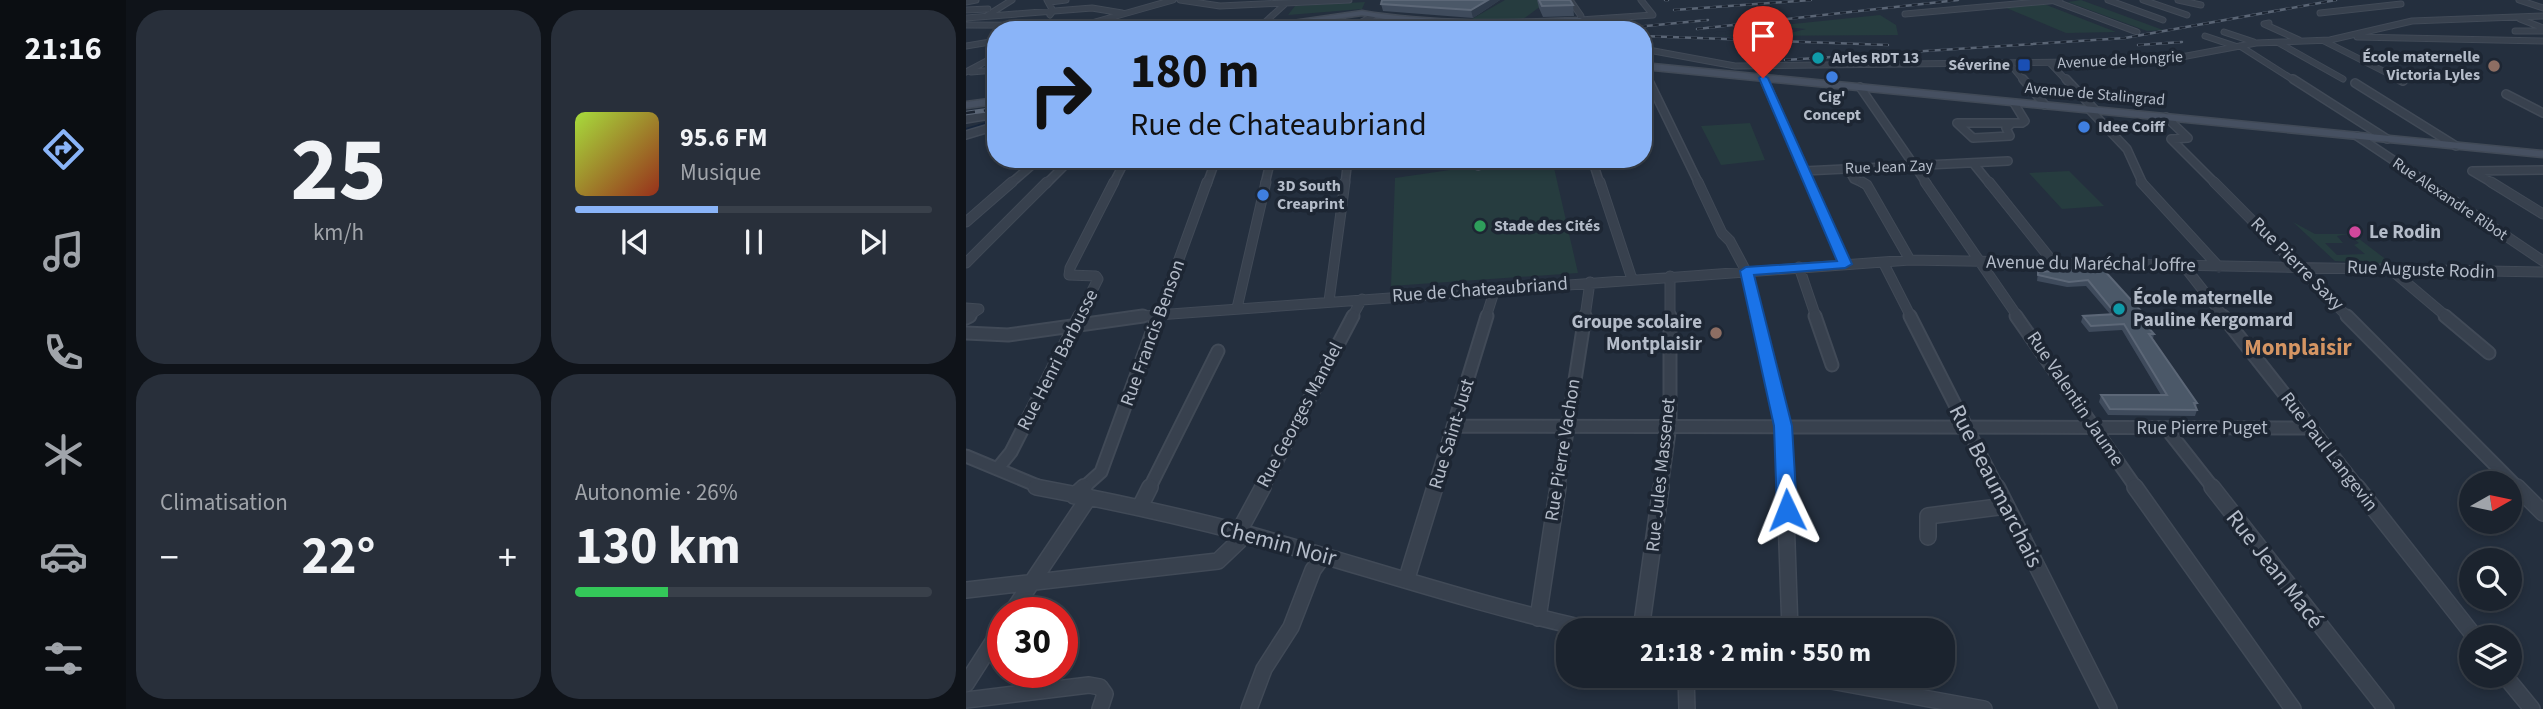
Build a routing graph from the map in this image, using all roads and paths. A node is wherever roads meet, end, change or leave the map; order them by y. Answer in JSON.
{"nodes":[{"id":1,"x":976,"y":0,"type":"edge"},
{"id":2,"x":1012,"y":0,"type":"edge"},
{"id":3,"x":1066,"y":0,"type":"edge"},
{"id":4,"x":1173,"y":0,"type":"edge"},
{"id":5,"x":1180,"y":0,"type":"edge"},
{"id":6,"x":1349,"y":0,"type":"edge"},
{"id":7,"x":1570,"y":0,"type":"edge"},
{"id":8,"x":1641,"y":0,"type":"edge"},
{"id":9,"x":2060,"y":0,"type":"edge"},
{"id":10,"x":2108,"y":0,"type":"edge"},
{"id":11,"x":2143,"y":0,"type":"edge"},
{"id":12,"x":2178,"y":0,"type":"edge"},
{"id":13,"x":2393,"y":0,"type":"edge"},
{"id":14,"x":2518,"y":0,"type":"edge"},
{"id":15,"x":1048,"y":1,"type":"edge"},
{"id":16,"x":2054,"y":1,"type":"edge"},
{"id":17,"x":966,"y":2,"type":"edge"},
{"id":18,"x":1100,"y":2,"type":"edge"},
{"id":19,"x":1285,"y":4,"type":"junction"},
{"id":20,"x":2401,"y":4,"type":"junction"},
{"id":21,"x":2201,"y":5,"type":"dead end"},
{"id":22,"x":1237,"y":6,"type":"junction"},
{"id":23,"x":1092,"y":8,"type":"junction"},
{"id":24,"x":2407,"y":8,"type":"dead end"},
{"id":25,"x":2543,"y":8,"type":"edge"},
{"id":26,"x":998,"y":9,"type":"junction"},
{"id":27,"x":966,"y":10,"type":"edge"},
{"id":28,"x":1053,"y":11,"type":"junction"},
{"id":29,"x":1122,"y":13,"type":"junction"},
{"id":30,"x":1226,"y":13,"type":"dead end"},
{"id":31,"x":2320,"y":13,"type":"dead end"},
{"id":32,"x":1905,"y":14,"type":"dead end"},
{"id":33,"x":2187,"y":15,"type":"dead end"},
{"id":34,"x":2416,"y":15,"type":"dead end"},
{"id":35,"x":986,"y":16,"type":"junction"},
{"id":36,"x":1373,"y":16,"type":"junction"},
{"id":37,"x":2543,"y":16,"type":"edge"},
{"id":38,"x":1105,"y":17,"type":"junction"},
{"id":39,"x":2516,"y":17,"type":"junction"},
{"id":40,"x":966,"y":18,"type":"edge"},
{"id":41,"x":1276,"y":20,"type":"junction"},
{"id":42,"x":1317,"y":20,"type":"joint"},
{"id":43,"x":1580,"y":20,"type":"junction"},
{"id":44,"x":2163,"y":20,"type":"dead end"},
{"id":45,"x":2422,"y":20,"type":"junction"},
{"id":46,"x":1049,"y":21,"type":"edge"},
{"id":47,"x":1094,"y":21,"type":"edge"},
{"id":48,"x":1124,"y":21,"type":"edge"},
{"id":49,"x":1273,"y":21,"type":"edge"},
{"id":50,"x":1280,"y":21,"type":"edge"},
{"id":51,"x":1308,"y":21,"type":"edge"},
{"id":52,"x":1363,"y":21,"type":"edge"},
{"id":53,"x":1470,"y":21,"type":"edge"},
{"id":54,"x":1556,"y":21,"type":"edge"},
{"id":55,"x":2269,"y":23,"type":"dead end"},
{"id":56,"x":966,"y":25,"type":"edge"},
{"id":57,"x":987,"y":26,"type":"edge"},
{"id":58,"x":2543,"y":30,"type":"edge"},
{"id":59,"x":987,"y":31,"type":"edge"},
{"id":60,"x":2515,"y":31,"type":"dead end"},
{"id":61,"x":966,"y":32,"type":"edge"},
{"id":62,"x":2137,"y":32,"type":"dead end"},
{"id":63,"x":2224,"y":32,"type":"dead end"},
{"id":64,"x":2205,"y":36,"type":"dead end"},
{"id":65,"x":2351,"y":36,"type":"junction"},
{"id":66,"x":2276,"y":41,"type":"junction"},
{"id":67,"x":2301,"y":41,"type":"junction"},
{"id":68,"x":2324,"y":41,"type":"junction"},
{"id":69,"x":2543,"y":41,"type":"edge"},
{"id":70,"x":987,"y":42,"type":"edge"},
{"id":71,"x":2256,"y":43,"type":"junction"},
{"id":72,"x":966,"y":46,"type":"edge"},
{"id":73,"x":2238,"y":46,"type":"junction"},
{"id":74,"x":1652,"y":51,"type":"edge"},
{"id":75,"x":1661,"y":53,"type":"junction"},
{"id":76,"x":1652,"y":60,"type":"edge"},
{"id":77,"x":987,"y":61,"type":"edge"},
{"id":78,"x":2050,"y":63,"type":"junction"},
{"id":79,"x":2010,"y":64,"type":"junction"},
{"id":80,"x":1735,"y":66,"type":"junction"},
{"id":81,"x":1652,"y":68,"type":"edge"},
{"id":82,"x":987,"y":71,"type":"edge"},
{"id":83,"x":966,"y":72,"type":"edge"},
{"id":84,"x":1718,"y":74,"type":"junction"},
{"id":85,"x":1767,"y":78,"type":"junction"},
{"id":86,"x":2343,"y":79,"type":"dead end"},
{"id":87,"x":2403,"y":81,"type":"dead end"},
{"id":88,"x":2355,"y":83,"type":"dead end"},
{"id":89,"x":1652,"y":86,"type":"edge"},
{"id":90,"x":1860,"y":88,"type":"junction"},
{"id":91,"x":2506,"y":94,"type":"dead end"},
{"id":92,"x":987,"y":102,"type":"edge"},
{"id":93,"x":2014,"y":103,"type":"junction"},
{"id":94,"x":966,"y":105,"type":"edge"},
{"id":95,"x":2045,"y":106,"type":"junction"},
{"id":96,"x":2092,"y":110,"type":"junction"},
{"id":97,"x":2543,"y":113,"type":"edge"},
{"id":98,"x":987,"y":116,"type":"edge"},
{"id":99,"x":2166,"y":117,"type":"junction"},
{"id":100,"x":966,"y":119,"type":"edge"},
{"id":101,"x":2010,"y":125,"type":"junction"},
{"id":102,"x":987,"y":129,"type":"edge"},
{"id":103,"x":966,"y":135,"type":"edge"},
{"id":104,"x":2357,"y":136,"type":"junction"},
{"id":105,"x":2387,"y":139,"type":"junction"},
{"id":106,"x":2456,"y":146,"type":"junction"},
{"id":107,"x":2543,"y":154,"type":"edge"},
{"id":108,"x":2008,"y":161,"type":"dead end"},
{"id":109,"x":1973,"y":163,"type":"junction"},
{"id":110,"x":1914,"y":166,"type":"junction"},
{"id":111,"x":1029,"y":168,"type":"edge"},
{"id":112,"x":1062,"y":168,"type":"edge"},
{"id":113,"x":1121,"y":168,"type":"edge"},
{"id":114,"x":1213,"y":168,"type":"edge"},
{"id":115,"x":1269,"y":168,"type":"edge"},
{"id":116,"x":1347,"y":168,"type":"edge"},
{"id":117,"x":1595,"y":168,"type":"edge"},
{"id":118,"x":1848,"y":168,"type":"junction"},
{"id":119,"x":2543,"y":170,"type":"edge"},
{"id":120,"x":1804,"y":171,"type":"junction"},
{"id":121,"x":2543,"y":214,"type":"edge"},
{"id":122,"x":966,"y":222,"type":"edge"},
{"id":123,"x":1910,"y":260,"type":"junction"},
{"id":124,"x":1981,"y":261,"type":"junction"},
{"id":125,"x":2543,"y":261,"type":"edge"},
{"id":126,"x":966,"y":262,"type":"edge"},
{"id":127,"x":1883,"y":262,"type":"junction"},
{"id":128,"x":2053,"y":262,"type":"junction"},
{"id":129,"x":1845,"y":264,"type":"junction"},
{"id":130,"x":2184,"y":266,"type":"junction"},
{"id":131,"x":2300,"y":266,"type":"junction"},
{"id":132,"x":1799,"y":267,"type":"junction"},
{"id":133,"x":2219,"y":267,"type":"junction"},
{"id":134,"x":2389,"y":268,"type":"junction"},
{"id":135,"x":1746,"y":271,"type":"junction"},
{"id":136,"x":2543,"y":272,"type":"edge"},
{"id":137,"x":1670,"y":276,"type":"junction"},
{"id":138,"x":1632,"y":279,"type":"junction"},
{"id":139,"x":1590,"y":282,"type":"junction"},
{"id":140,"x":1495,"y":289,"type":"junction"},
{"id":141,"x":1362,"y":299,"type":"junction"},
{"id":142,"x":1328,"y":301,"type":"junction"},
{"id":143,"x":1237,"y":308,"type":"junction"},
{"id":144,"x":966,"y":309,"type":"edge"},
{"id":145,"x":1160,"y":313,"type":"junction"},
{"id":146,"x":966,"y":318,"type":"edge"},
{"id":147,"x":1074,"y":327,"type":"junction"},
{"id":148,"x":966,"y":333,"type":"edge"},
{"id":149,"x":1218,"y":351,"type":"dead end"},
{"id":150,"x":2489,"y":353,"type":"dead end"},
{"id":151,"x":1832,"y":365,"type":"dead end"},
{"id":152,"x":1670,"y":425,"type":"junction"},
{"id":153,"x":1455,"y":426,"type":"junction"},
{"id":154,"x":1567,"y":426,"type":"junction"},
{"id":155,"x":1783,"y":426,"type":"junction"},
{"id":156,"x":1966,"y":428,"type":"junction"},
{"id":157,"x":2166,"y":428,"type":"junction"},
{"id":158,"x":2310,"y":428,"type":"junction"},
{"id":159,"x":2094,"y":429,"type":"junction"},
{"id":160,"x":966,"y":456,"type":"edge"},
{"id":161,"x":998,"y":468,"type":"junction"},
{"id":162,"x":1074,"y":496,"type":"junction"},
{"id":163,"x":1089,"y":497,"type":"junction"},
{"id":164,"x":2006,"y":506,"type":"junction"},
{"id":165,"x":1140,"y":507,"type":"junction"},
{"id":166,"x":2543,"y":513,"type":"edge"},
{"id":167,"x":1243,"y":533,"type":"junction"},
{"id":168,"x":1928,"y":537,"type":"dead end"},
{"id":169,"x":1323,"y":556,"type":"junction"},
{"id":170,"x":1407,"y":578,"type":"junction"},
{"id":171,"x":1030,"y":583,"type":"junction"},
{"id":172,"x":966,"y":590,"type":"edge"},
{"id":173,"x":1021,"y":597,"type":"edge"},
{"id":174,"x":1538,"y":618,"type":"junction"},
{"id":175,"x":1643,"y":618,"type":"edge"},
{"id":176,"x":1790,"y":618,"type":"edge"},
{"id":177,"x":1556,"y":622,"type":"edge"},
{"id":178,"x":2466,"y":625,"type":"edge"},
{"id":179,"x":987,"y":651,"type":"edge"},
{"id":180,"x":966,"y":684,"type":"edge"},
{"id":181,"x":1686,"y":688,"type":"edge"},
{"id":182,"x":1869,"y":688,"type":"edge"},
{"id":183,"x":2515,"y":688,"type":"edge"},
{"id":184,"x":966,"y":700,"type":"edge"},
{"id":185,"x":1100,"y":709,"type":"edge"},
{"id":186,"x":1249,"y":709,"type":"edge"},
{"id":187,"x":1687,"y":709,"type":"edge"},
{"id":188,"x":1984,"y":709,"type":"edge"},
{"id":189,"x":2109,"y":709,"type":"edge"},
{"id":190,"x":2293,"y":709,"type":"edge"},
{"id":191,"x":2386,"y":709,"type":"edge"},
{"id":192,"x":2532,"y":709,"type":"edge"}],
"edges":[{"from":1,"to":17,"type":"street"},
{"from":2,"to":26,"type":"street"},
{"from":3,"to":15,"type":"street"},
{"from":4,"to":29,"type":"street"},
{"from":5,"to":22,"type":"street"},
{"from":6,"to":19,"type":"street"},
{"from":7,"to":43,"type":"street"},
{"from":8,"to":43,"type":"street"},
{"from":9,"to":16,"type":"street"},
{"from":10,"to":44,"type":"street"},
{"from":11,"to":33,"type":"street"},
{"from":12,"to":21,"type":"street"},
{"from":13,"to":20,"type":"street"},
{"from":14,"to":25,"type":"street"},
{"from":15,"to":28,"type":"street"},
{"from":16,"to":32,"type":"street"},
{"from":16,"to":62,"type":"street"},
{"from":18,"to":23,"type":"street"},
{"from":19,"to":22,"type":"street"},
{"from":19,"to":41,"type":"street"},
{"from":20,"to":24,"type":"street"},
{"from":20,"to":31,"type":"street"},
{"from":22,"to":30,"type":"street"},
{"from":23,"to":28,"type":"street"},
{"from":23,"to":29,"type":"street"},
{"from":26,"to":27,"type":"street"},
{"from":26,"to":35,"type":"street"},
{"from":28,"to":35,"type":"street"},
{"from":28,"to":38,"type":"street"},
{"from":28,"to":46,"type":"street"},
{"from":29,"to":38,"type":"street"},
{"from":34,"to":45,"type":"street"},
{"from":35,"to":40,"type":"street"},
{"from":36,"to":42,"type":"main road"},
{"from":36,"to":52,"type":"street"},
{"from":36,"to":53,"type":"main road"},
{"from":37,"to":39,"type":"street","name":"Avenue de Hongrie"},
{"from":38,"to":47,"type":"street"},
{"from":38,"to":48,"type":"street"},
{"from":39,"to":45,"type":"street","name":"Avenue de Hongrie"},
{"from":39,"to":58,"type":"street"},
{"from":41,"to":49,"type":"main road"},
{"from":41,"to":50,"type":"main road"},
{"from":42,"to":51,"type":"main road"},
{"from":43,"to":54,"type":"main road"},
{"from":45,"to":65,"type":"street","name":"Avenue de Hongrie"},
{"from":55,"to":67,"type":"street"},
{"from":56,"to":57,"type":"street"},
{"from":58,"to":60,"type":"street"},
{"from":59,"to":61,"type":"street"},
{"from":63,"to":71,"type":"street"},
{"from":64,"to":73,"type":"street"},
{"from":65,"to":68,"type":"street","name":"Avenue de Hongrie"},
{"from":65,"to":69,"type":"street"},
{"from":66,"to":67,"type":"street","name":"Avenue de Hongrie"},
{"from":66,"to":71,"type":"street","name":"Avenue de Hongrie"},
{"from":66,"to":86,"type":"street"},
{"from":67,"to":68,"type":"street","name":"Avenue de Hongrie"},
{"from":68,"to":87,"type":"street"},
{"from":70,"to":72,"type":"street"},
{"from":71,"to":73,"type":"street","name":"Avenue de Hongrie"},
{"from":73,"to":78,"type":"street","name":"Avenue de Hongrie"},
{"from":73,"to":105,"type":"street"},
{"from":74,"to":75,"type":"street","name":"Avenue de Hongrie"},
{"from":75,"to":76,"type":"street"},
{"from":75,"to":80,"type":"street","name":"Avenue de Hongrie"},
{"from":77,"to":83,"type":"street"},
{"from":78,"to":79,"type":"street","name":"Avenue de Hongrie"},
{"from":78,"to":96,"type":"street"},
{"from":79,"to":80,"type":"street","name":"Avenue de Hongrie"},
{"from":79,"to":95,"type":"street"},
{"from":80,"to":84,"type":"street","name":"Avenue de Hongrie"},
{"from":80,"to":85,"type":"street"},
{"from":81,"to":84,"type":"main road","name":"Avenue de Stalingrad"},
{"from":82,"to":83,"type":"street"},
{"from":84,"to":85,"type":"main road","name":"Avenue de Stalingrad"},
{"from":85,"to":90,"type":"main road","name":"Avenue de Stalingrad"},
{"from":85,"to":120,"type":"street"},
{"from":88,"to":106,"type":"street"},
{"from":89,"to":135,"type":"street"},
{"from":90,"to":93,"type":"main road","name":"Avenue de Stalingrad"},
{"from":90,"to":110,"type":"street","name":"Rue Valentin Jaume"},
{"from":91,"to":97,"type":"street"},
{"from":92,"to":94,"type":"main road"},
{"from":93,"to":95,"type":"main road","name":"Avenue de Stalingrad"},
{"from":93,"to":101,"type":"street"},
{"from":95,"to":96,"type":"main road","name":"Avenue de Stalingrad"},
{"from":96,"to":99,"type":"main road","name":"Avenue de Stalingrad"},
{"from":96,"to":133,"type":"street"},
{"from":98,"to":100,"type":"street"},
{"from":99,"to":104,"type":"main road","name":"Avenue de Stalingrad"},
{"from":99,"to":131,"type":"street","name":"Rue Pierre Saxy"},
{"from":101,"to":101,"type":"street"},
{"from":102,"to":103,"type":"street"},
{"from":104,"to":105,"type":"main road","name":"Avenue de Stalingrad"},
{"from":104,"to":125,"type":"street","name":"Rue Alexandre Ribot"},
{"from":105,"to":106,"type":"main road","name":"Avenue de Stalingrad"},
{"from":106,"to":107,"type":"main road","name":"Avenue de Stalingrad"},
{"from":108,"to":109,"type":"street","name":"Rue Jean Zay"},
{"from":109,"to":110,"type":"street","name":"Rue Jean Zay"},
{"from":109,"to":128,"type":"street"},
{"from":110,"to":118,"type":"street","name":"Rue Jean Zay"},
{"from":110,"to":124,"type":"street","name":"Rue Valentin Jaume"},
{"from":111,"to":122,"type":"street"},
{"from":112,"to":126,"type":"street"},
{"from":113,"to":147,"type":"street","name":"Rue Henri Barbusse"},
{"from":114,"to":145,"type":"street","name":"Rue Francis Benson"},
{"from":115,"to":143,"type":"street"},
{"from":116,"to":142,"type":"street"},
{"from":117,"to":138,"type":"street"},
{"from":118,"to":120,"type":"street","name":"Rue Jean Zay"},
{"from":118,"to":123,"type":"street"},
{"from":119,"to":121,"type":"street"},
{"from":120,"to":129,"type":"street"},
{"from":123,"to":124,"type":"street","name":"Avenue du Maréchal Joffre"},
{"from":123,"to":127,"type":"street","name":"Avenue du Maréchal Joffre"},
{"from":124,"to":128,"type":"street","name":"Avenue du Maréchal Joffre"},
{"from":124,"to":159,"type":"street","name":"Rue Valentin Jaume"},
{"from":127,"to":129,"type":"street","name":"Avenue du Maréchal Joffre"},
{"from":127,"to":156,"type":"street","name":"Rue Beaumarchais"},
{"from":128,"to":130,"type":"street","name":"Avenue du Maréchal Joffre"},
{"from":129,"to":132,"type":"street","name":"Rue de Chateaubriand"},
{"from":130,"to":133,"type":"street","name":"Avenue du Maréchal Joffre"},
{"from":130,"to":158,"type":"street","name":"Rue Paul Langevin"},
{"from":131,"to":133,"type":"street","name":"Avenue du Maréchal Joffre"},
{"from":131,"to":134,"type":"street","name":"Rue Auguste Rodin"},
{"from":131,"to":166,"type":"street","name":"Rue Pierre Saxy"},
{"from":132,"to":135,"type":"street","name":"Rue de Chateaubriand"},
{"from":132,"to":151,"type":"street"},
{"from":134,"to":136,"type":"street","name":"Rue Auguste Rodin"},
{"from":134,"to":150,"type":"street"},
{"from":135,"to":137,"type":"street","name":"Rue de Chateaubriand"},
{"from":135,"to":155,"type":"street"},
{"from":137,"to":138,"type":"street","name":"Rue de Chateaubriand"},
{"from":137,"to":152,"type":"street","name":"Rue Jules Massenet"},
{"from":138,"to":139,"type":"street","name":"Rue de Chateaubriand"},
{"from":139,"to":140,"type":"street","name":"Rue de Chateaubriand"},
{"from":139,"to":154,"type":"street","name":"Rue Pierre Vachon"},
{"from":140,"to":141,"type":"street","name":"Rue de Chateaubriand"},
{"from":140,"to":153,"type":"street","name":"Rue Saint-Just"},
{"from":141,"to":142,"type":"street","name":"Rue de Chateaubriand"},
{"from":141,"to":167,"type":"street","name":"Rue Georges Mandel"},
{"from":142,"to":143,"type":"street","name":"Rue de Chateaubriand"},
{"from":143,"to":145,"type":"street","name":"Rue de Chateaubriand"},
{"from":144,"to":146,"type":"street"},
{"from":145,"to":147,"type":"street","name":"Rue de Chateaubriand"},
{"from":145,"to":162,"type":"street","name":"Rue Francis Benson"},
{"from":147,"to":148,"type":"street","name":"Rue de Chateaubriand"},
{"from":147,"to":161,"type":"street","name":"Rue Henri Barbusse"},
{"from":149,"to":165,"type":"street"},
{"from":152,"to":154,"type":"street","name":"Rue Pierre Puget"},
{"from":152,"to":155,"type":"street","name":"Rue Pierre Puget"},
{"from":152,"to":175,"type":"street","name":"Rue Jules Massenet"},
{"from":153,"to":154,"type":"street","name":"Rue Pierre Puget"},
{"from":153,"to":170,"type":"street","name":"Rue Saint-Just"},
{"from":154,"to":174,"type":"street","name":"Rue Pierre Vachon"},
{"from":155,"to":156,"type":"street","name":"Rue Pierre Puget"},
{"from":155,"to":176,"type":"street"},
{"from":156,"to":159,"type":"street","name":"Rue Pierre Puget"},
{"from":156,"to":164,"type":"street","name":"Rue Beaumarchais"},
{"from":157,"to":158,"type":"street","name":"Rue Pierre Puget"},
{"from":157,"to":159,"type":"street","name":"Rue Pierre Puget"},
{"from":157,"to":191,"type":"street","name":"Rue Jean Macé"},
{"from":158,"to":178,"type":"street","name":"Rue Paul Langevin"},
{"from":159,"to":190,"type":"street","name":"Rue Valentin Jaume"},
{"from":160,"to":161,"type":"street","name":"Chemin Noir"},
{"from":161,"to":162,"type":"street","name":"Chemin Noir"},
{"from":162,"to":163,"type":"street","name":"Chemin Noir"},
{"from":163,"to":165,"type":"street","name":"Chemin Noir"},
{"from":163,"to":171,"type":"street"},
{"from":164,"to":168,"type":"street"},
{"from":164,"to":189,"type":"street","name":"Rue Beaumarchais"},
{"from":165,"to":167,"type":"street","name":"Chemin Noir"},
{"from":167,"to":169,"type":"street","name":"Chemin Noir"},
{"from":167,"to":171,"type":"street","name":"Rue Georges Mandel"},
{"from":169,"to":170,"type":"street","name":"Chemin Noir"},
{"from":169,"to":186,"type":"street"},
{"from":170,"to":174,"type":"street","name":"Chemin Noir"},
{"from":171,"to":172,"type":"street","name":"Rue Georges Mandel"},
{"from":171,"to":173,"type":"street"},
{"from":174,"to":177,"type":"street","name":"Chemin Noir"},
{"from":179,"to":180,"type":"street"},
{"from":181,"to":187,"type":"street"},
{"from":182,"to":188,"type":"street"},
{"from":183,"to":192,"type":"street"},
{"from":184,"to":185,"type":"street"}]}
